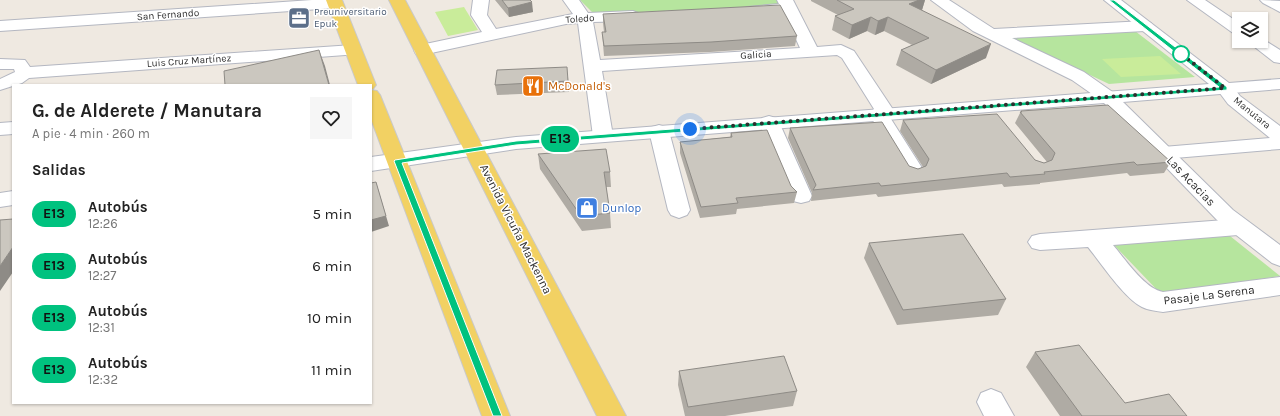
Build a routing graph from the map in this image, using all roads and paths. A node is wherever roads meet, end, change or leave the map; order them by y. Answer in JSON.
{"nodes":[{"id":1,"x":397,"y":0,"type":"edge"},
{"id":2,"x":481,"y":0,"type":"edge"},
{"id":3,"x":571,"y":0,"type":"edge"},
{"id":4,"x":939,"y":0,"type":"edge"},
{"id":5,"x":1112,"y":0,"type":"edge"},
{"id":6,"x":1195,"y":0,"type":"edge"},
{"id":7,"x":1268,"y":0,"type":"edge"},
{"id":8,"x":335,"y":2,"type":"edge"},
{"id":9,"x":787,"y":4,"type":"edge"},
{"id":10,"x":1280,"y":7,"type":"edge"},
{"id":11,"x":734,"y":11,"type":"edge"},
{"id":12,"x":647,"y":15,"type":"edge"},
{"id":13,"x":584,"y":18,"type":"junction"},
{"id":14,"x":1232,"y":25,"type":"edge"},
{"id":15,"x":0,"y":26,"type":"edge"},
{"id":16,"x":1145,"y":26,"type":"junction"},
{"id":17,"x":991,"y":34,"type":"junction"},
{"id":18,"x":492,"y":35,"type":"junction"},
{"id":19,"x":1265,"y":48,"type":"edge"},
{"id":20,"x":353,"y":50,"type":"junction"},
{"id":21,"x":422,"y":50,"type":"junction"},
{"id":22,"x":811,"y":52,"type":"junction"},
{"id":23,"x":1280,"y":58,"type":"edge"},
{"id":24,"x":0,"y":64,"type":"edge"},
{"id":25,"x":592,"y":66,"type":"junction"},
{"id":26,"x":26,"y":73,"type":"junction"},
{"id":27,"x":367,"y":84,"type":"edge"},
{"id":28,"x":1280,"y":84,"type":"edge"},
{"id":29,"x":0,"y":85,"type":"edge"},
{"id":30,"x":1225,"y":88,"type":"junction"},
{"id":31,"x":372,"y":97,"type":"edge"},
{"id":32,"x":1108,"y":97,"type":"junction"},
{"id":33,"x":988,"y":106,"type":"junction"},
{"id":34,"x":882,"y":114,"type":"junction"},
{"id":35,"x":769,"y":122,"type":"junction"},
{"id":36,"x":1001,"y":122,"type":"edge"},
{"id":37,"x":12,"y":128,"type":"edge"},
{"id":38,"x":0,"y":129,"type":"edge"},
{"id":39,"x":659,"y":131,"type":"junction"},
{"id":40,"x":603,"y":136,"type":"junction"},
{"id":41,"x":1280,"y":136,"type":"edge"},
{"id":42,"x":1280,"y":143,"type":"edge"},
{"id":43,"x":474,"y":149,"type":"junction"},
{"id":44,"x":1163,"y":153,"type":"junction"},
{"id":45,"x":398,"y":161,"type":"junction"},
{"id":46,"x":372,"y":164,"type":"edge"},
{"id":47,"x":914,"y":171,"type":"edge"},
{"id":48,"x":801,"y":196,"type":"dead end"},
{"id":49,"x":12,"y":198,"type":"edge"},
{"id":50,"x":0,"y":200,"type":"edge"},
{"id":51,"x":679,"y":210,"type":"dead end"},
{"id":52,"x":1238,"y":227,"type":"junction"},
{"id":53,"x":1094,"y":238,"type":"junction"},
{"id":54,"x":1040,"y":242,"type":"dead end"},
{"id":55,"x":1280,"y":256,"type":"edge"},
{"id":56,"x":1280,"y":286,"type":"edge"},
{"id":57,"x":496,"y":416,"type":"edge"},
{"id":58,"x":612,"y":416,"type":"edge"}],
"edges":[{"from":1,"to":21,"type":"main road","name":"Avenida Vicuña Mackenna"},
{"from":2,"to":18,"type":"street"},
{"from":3,"to":13,"type":"street"},
{"from":4,"to":17,"type":"street","name":"Las Acacias"},
{"from":5,"to":16,"type":"street","name":"Manutara"},
{"from":6,"to":14,"type":"street"},
{"from":7,"to":10,"type":"street"},
{"from":8,"to":15,"type":"street","name":"San Fernando"},
{"from":8,"to":20,"type":"main road"},
{"from":9,"to":11,"type":"street"},
{"from":9,"to":22,"type":"street"},
{"from":12,"to":13,"type":"street","name":"Toledo"},
{"from":13,"to":18,"type":"street","name":"Toledo"},
{"from":13,"to":25,"type":"street"},
{"from":16,"to":17,"type":"street"},
{"from":16,"to":30,"type":"street","name":"Manutara"},
{"from":17,"to":32,"type":"street","name":"Las Acacias"},
{"from":18,"to":21,"type":"street","name":"Toledo"},
{"from":19,"to":23,"type":"street"},
{"from":20,"to":26,"type":"street","name":"Luis Cruz Martínez"},
{"from":20,"to":27,"type":"main road"},
{"from":21,"to":43,"type":"main road","name":"Avenida Vicuña Mackenna"},
{"from":22,"to":25,"type":"street","name":"Galicia"},
{"from":22,"to":34,"type":"street","name":"Galicia"},
{"from":24,"to":26,"type":"street"},
{"from":25,"to":40,"type":"street"},
{"from":26,"to":29,"type":"street","name":"Luis Cruz Martínez"},
{"from":28,"to":30,"type":"street"},
{"from":30,"to":32,"type":"street"},
{"from":30,"to":41,"type":"street","name":"Manutara"},
{"from":31,"to":45,"type":"main road"},
{"from":32,"to":33,"type":"street"},
{"from":32,"to":44,"type":"street","name":"Las Acacias"},
{"from":33,"to":34,"type":"street"},
{"from":33,"to":36,"type":"street"},
{"from":34,"to":35,"type":"street"},
{"from":34,"to":47,"type":"street"},
{"from":35,"to":39,"type":"street"},
{"from":35,"to":48,"type":"street"},
{"from":37,"to":38,"type":"street"},
{"from":39,"to":40,"type":"street"},
{"from":39,"to":51,"type":"street"},
{"from":40,"to":43,"type":"street"},
{"from":42,"to":44,"type":"street"},
{"from":43,"to":45,"type":"street"},
{"from":43,"to":58,"type":"main road","name":"Avenida Vicuña Mackenna"},
{"from":44,"to":52,"type":"street","name":"Las Acacias"},
{"from":45,"to":46,"type":"street"},
{"from":45,"to":57,"type":"main road"},
{"from":49,"to":50,"type":"street"},
{"from":52,"to":53,"type":"street"},
{"from":52,"to":55,"type":"street","name":"Las Acacias"},
{"from":53,"to":54,"type":"street"},
{"from":53,"to":56,"type":"street","name":"Pasaje La Serena"}]}
